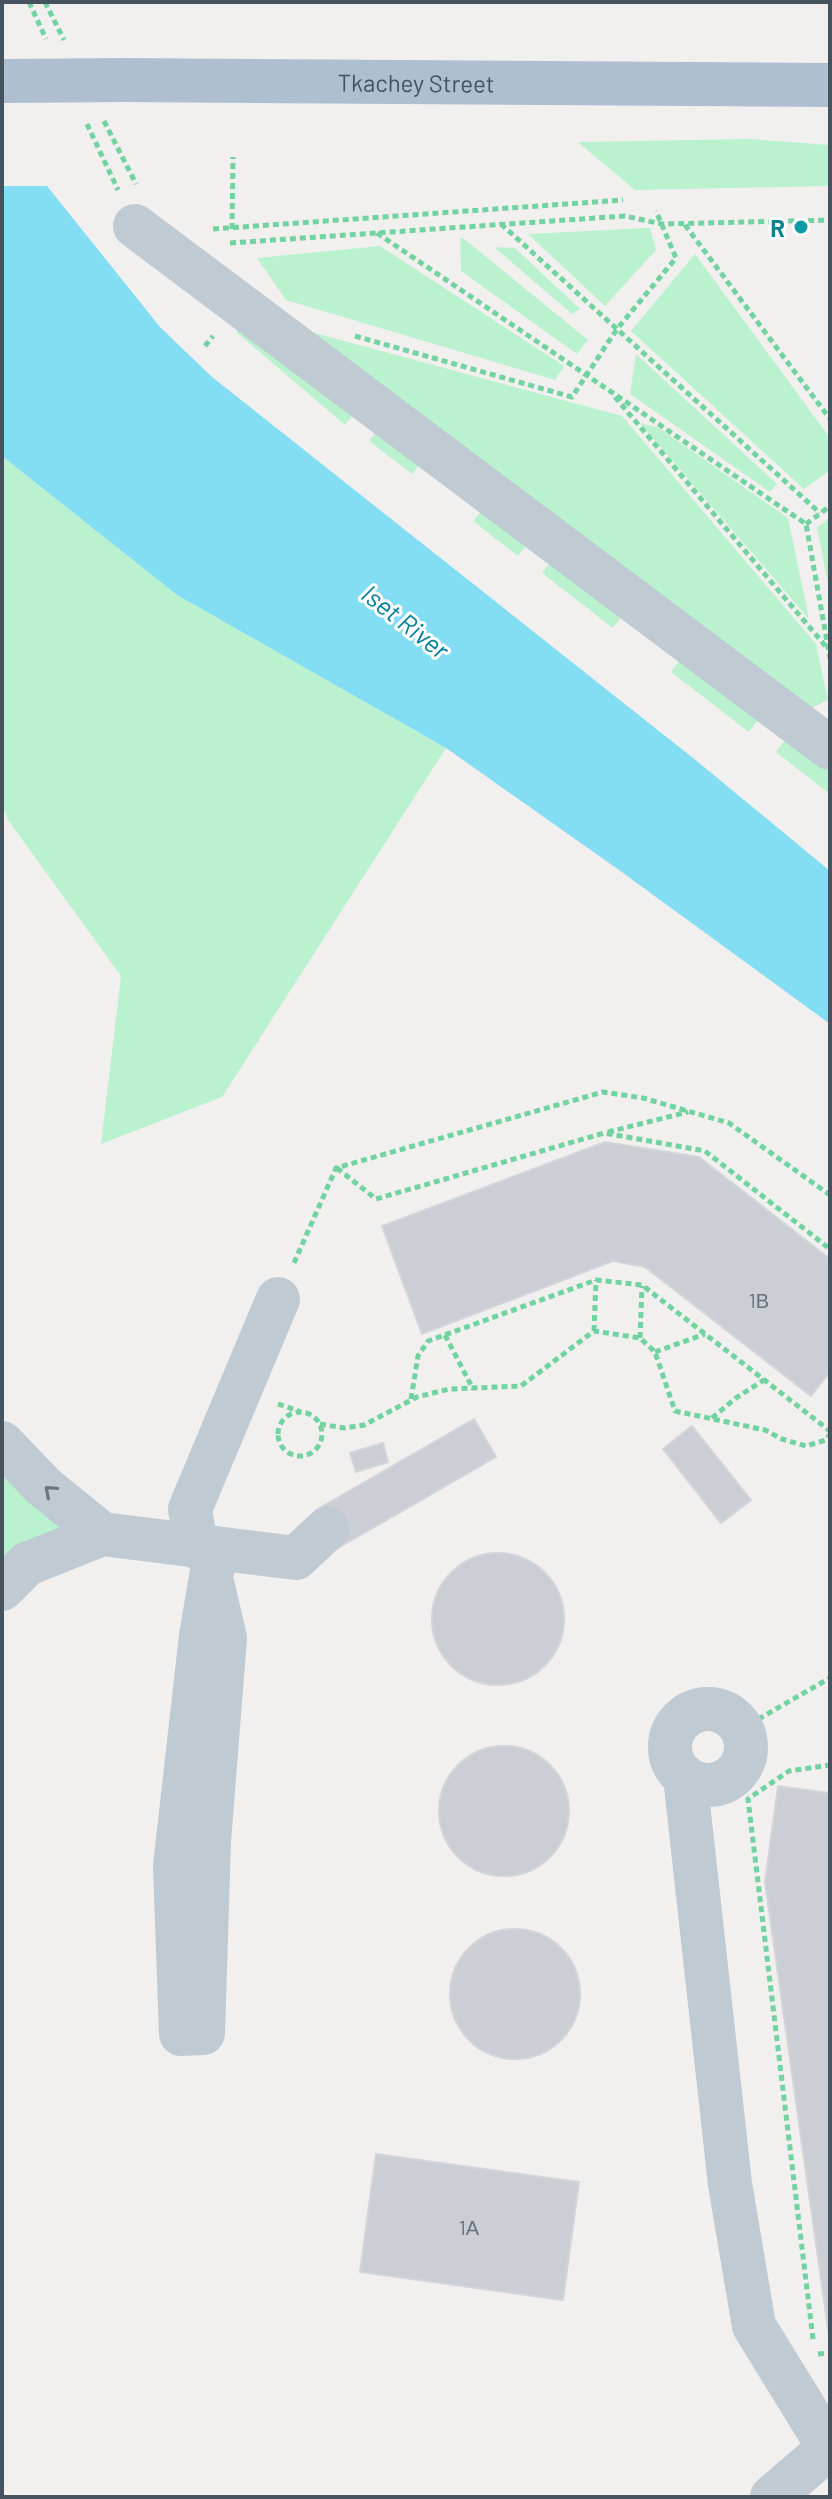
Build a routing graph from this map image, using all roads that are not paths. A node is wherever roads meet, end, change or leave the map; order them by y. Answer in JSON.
{"nodes":[{"id":1,"x":2,"y":81,"type":"edge"},
{"id":2,"x":830,"y":85,"type":"edge"},
{"id":3,"x":135,"y":226,"type":"road end"},
{"id":4,"x":830,"y":748,"type":"edge"},
{"id":5,"x":278,"y":1299,"type":"road end"},
{"id":6,"x":2,"y":1443,"type":"edge"},
{"id":7,"x":327,"y":1529,"type":"dead end"},
{"id":8,"x":102,"y":1534,"type":"junction"},
{"id":9,"x":208,"y":1558,"type":"junction"},
{"id":10,"x":2,"y":1589,"type":"edge"},
{"id":11,"x":741,"y":1729,"type":"road end"},
{"id":12,"x":772,"y":2497,"type":"edge"}],
"edges":[{"from":1,"to":2,"type":"main road","name":"Tkachey Street","bridge":true},
{"from":3,"to":4,"type":"street"},
{"from":5,"to":9,"type":"street"},
{"from":8,"to":6,"type":"street","one_way":true},
{"from":7,"to":9,"type":"street"},
{"from":8,"to":9,"type":"street"},
{"from":8,"to":10,"type":"street"},
{"from":9,"to":9,"type":"street"},
{"from":11,"to":12,"type":"street"}]}
